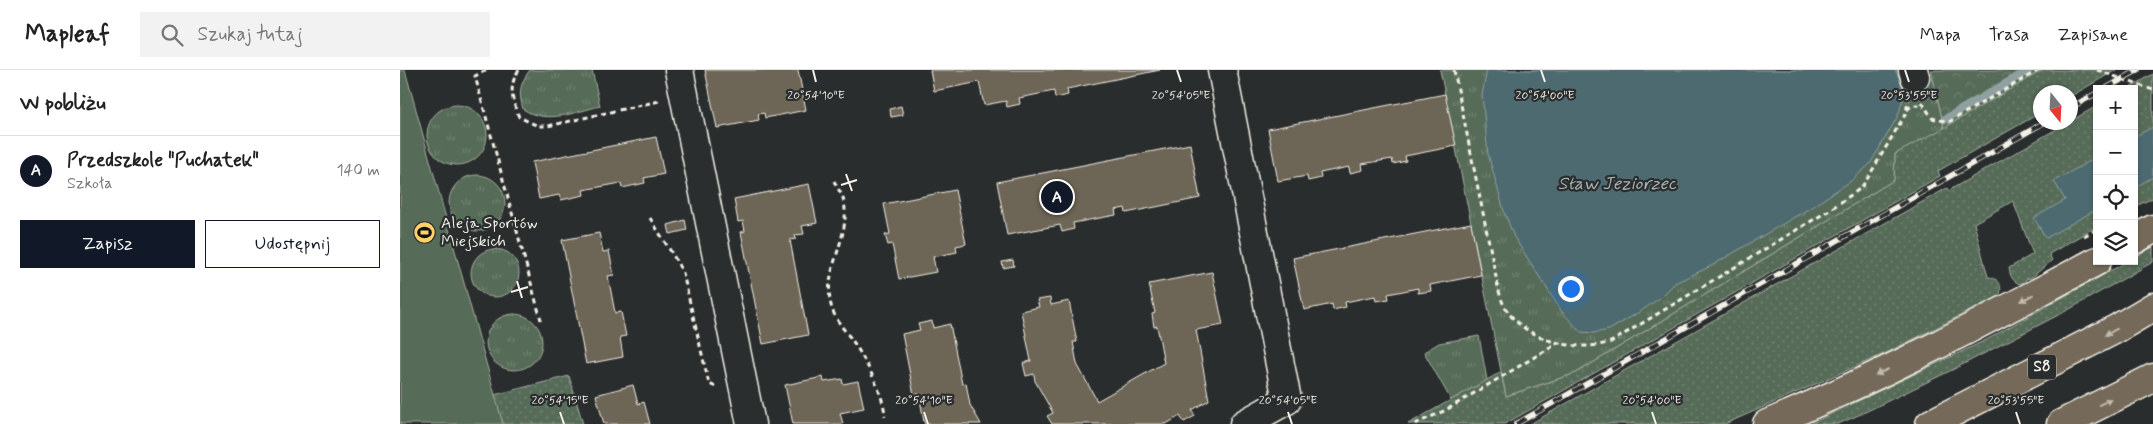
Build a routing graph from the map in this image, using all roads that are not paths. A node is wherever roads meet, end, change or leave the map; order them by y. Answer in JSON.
{"nodes":[{"id":1,"x":1222,"y":70,"type":"edge"},
{"id":2,"x":681,"y":83,"type":"edge"},
{"id":3,"x":2153,"y":229,"type":"edge"},
{"id":4,"x":2138,"y":238,"type":"edge"},
{"id":5,"x":2093,"y":263,"type":"edge"},
{"id":6,"x":2153,"y":308,"type":"edge"},
{"id":7,"x":2153,"y":378,"type":"edge"},
{"id":8,"x":751,"y":424,"type":"edge"},
{"id":9,"x":1244,"y":424,"type":"edge"},
{"id":10,"x":1767,"y":424,"type":"edge"},
{"id":11,"x":1930,"y":424,"type":"edge"},
{"id":12,"x":2061,"y":424,"type":"edge"}],
"edges":[{"from":1,"to":9,"type":"lane"},
{"from":2,"to":8,"type":"lane"},
{"from":3,"to":4,"type":"highway"},
{"from":5,"to":10,"type":"highway","one_way":true},
{"from":6,"to":11,"type":"highway","number":"S8","one_way":true},
{"from":12,"to":7,"type":"highway","one_way":true}]}
